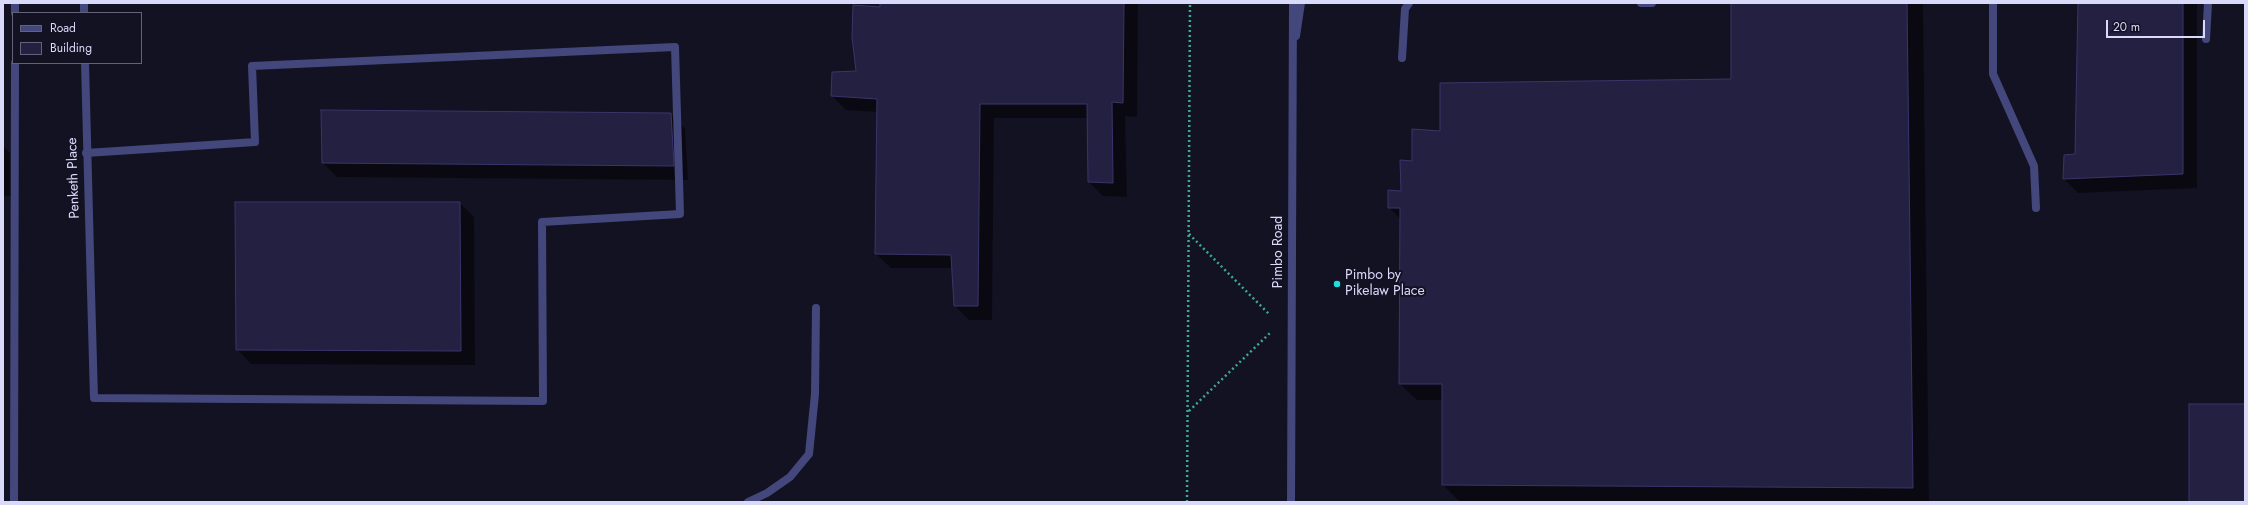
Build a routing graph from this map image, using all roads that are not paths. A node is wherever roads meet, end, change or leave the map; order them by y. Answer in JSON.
{"nodes":[{"id":1,"x":1293,"y":3,"type":"edge"},
{"id":2,"x":1301,"y":3,"type":"edge"},
{"id":3,"x":1409,"y":3,"type":"edge"},
{"id":4,"x":1641,"y":3,"type":"edge"},
{"id":5,"x":1652,"y":3,"type":"edge"},
{"id":6,"x":1993,"y":3,"type":"edge"},
{"id":7,"x":2208,"y":3,"type":"edge"},
{"id":8,"x":2206,"y":39,"type":"dead end"},
{"id":9,"x":1293,"y":58,"type":"junction"},
{"id":10,"x":1402,"y":58,"type":"dead end"},
{"id":11,"x":15,"y":64,"type":"edge"},
{"id":12,"x":85,"y":64,"type":"edge"},
{"id":13,"x":86,"y":153,"type":"junction"},
{"id":14,"x":2036,"y":208,"type":"dead end"},
{"id":15,"x":816,"y":308,"type":"dead end"},
{"id":16,"x":14,"y":502,"type":"edge"},
{"id":17,"x":748,"y":502,"type":"edge"},
{"id":18,"x":1291,"y":502,"type":"edge"}],
"edges":[{"from":1,"to":9,"type":"street","name":"Pimbo Road"},
{"from":2,"to":9,"type":"street"},
{"from":3,"to":10,"type":"street"},
{"from":4,"to":5,"type":"street"},
{"from":6,"to":14,"type":"street"},
{"from":7,"to":8,"type":"street"},
{"from":9,"to":18,"type":"street","name":"Pimbo Road"},
{"from":11,"to":16,"type":"street"},
{"from":12,"to":13,"type":"street","name":"Penketh Place"},
{"from":13,"to":13,"type":"street","name":"Penketh Place"},
{"from":15,"to":17,"type":"street"}]}
